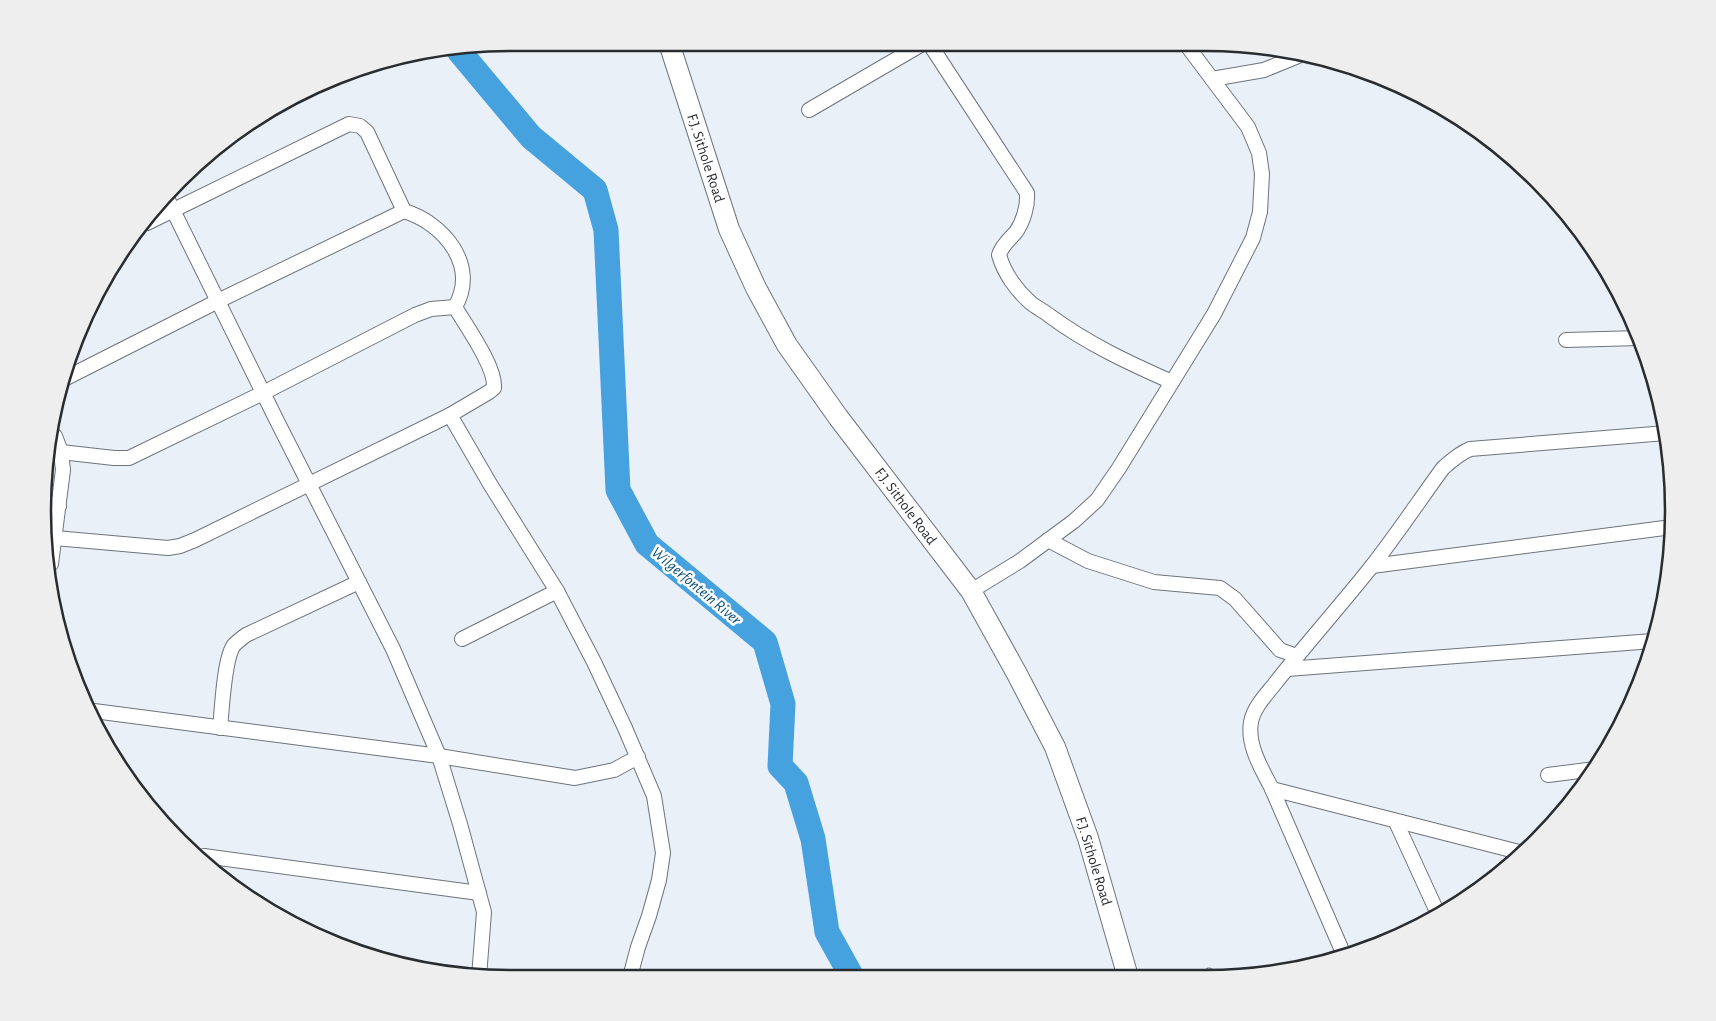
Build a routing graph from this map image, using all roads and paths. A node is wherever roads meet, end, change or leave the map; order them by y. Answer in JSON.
{"nodes":[{"id":1,"x":672,"y":51,"type":"edge"},
{"id":2,"x":910,"y":51,"type":"edge"},
{"id":3,"x":934,"y":51,"type":"edge"},
{"id":4,"x":1190,"y":51,"type":"edge"},
{"id":5,"x":1290,"y":59,"type":"edge"},
{"id":6,"x":1212,"y":79,"type":"junction"},
{"id":7,"x":809,"y":110,"type":"dead end"},
{"id":8,"x":171,"y":205,"type":"edge"},
{"id":9,"x":404,"y":211,"type":"junction"},
{"id":10,"x":161,"y":213,"type":"edge"},
{"id":11,"x":218,"y":301,"type":"junction"},
{"id":12,"x":455,"y":307,"type":"junction"},
{"id":13,"x":1631,"y":338,"type":"edge"},
{"id":14,"x":1566,"y":340,"type":"dead end"},
{"id":15,"x":72,"y":375,"type":"edge"},
{"id":16,"x":1172,"y":382,"type":"junction"},
{"id":17,"x":263,"y":394,"type":"junction"},
{"id":18,"x":450,"y":415,"type":"junction"},
{"id":19,"x":1658,"y":434,"type":"edge"},
{"id":20,"x":57,"y":441,"type":"edge"},
{"id":21,"x":61,"y":452,"type":"junction"},
{"id":22,"x":308,"y":483,"type":"junction"},
{"id":23,"x":51,"y":504,"type":"edge"},
{"id":24,"x":59,"y":506,"type":"junction"},
{"id":25,"x":1664,"y":528,"type":"edge"},
{"id":26,"x":55,"y":538,"type":"junction"},
{"id":27,"x":1048,"y":540,"type":"junction"},
{"id":28,"x":53,"y":551,"type":"edge"},
{"id":29,"x":1372,"y":566,"type":"junction"},
{"id":30,"x":358,"y":582,"type":"junction"},
{"id":31,"x":557,"y":591,"type":"junction"},
{"id":32,"x":970,"y":591,"type":"junction"},
{"id":33,"x":462,"y":639,"type":"dead end"},
{"id":34,"x":1645,"y":642,"type":"edge"},
{"id":35,"x":1297,"y":656,"type":"junction"},
{"id":36,"x":1287,"y":669,"type":"junction"},
{"id":37,"x":98,"y":712,"type":"edge"},
{"id":38,"x":220,"y":728,"type":"junction"},
{"id":39,"x":439,"y":756,"type":"junction"},
{"id":40,"x":638,"y":757,"type":"junction"},
{"id":41,"x":1584,"y":770,"type":"edge"},
{"id":42,"x":1548,"y":775,"type":"dead end"},
{"id":43,"x":1272,"y":789,"type":"junction"},
{"id":44,"x":1396,"y":822,"type":"junction"},
{"id":45,"x":1512,"y":852,"type":"edge"},
{"id":46,"x":209,"y":857,"type":"edge"},
{"id":47,"x":478,"y":893,"type":"junction"},
{"id":48,"x":1435,"y":908,"type":"edge"},
{"id":49,"x":1341,"y":949,"type":"edge"},
{"id":50,"x":480,"y":969,"type":"edge"},
{"id":51,"x":632,"y":970,"type":"edge"},
{"id":52,"x":1126,"y":970,"type":"edge"}],
"edges":[{"from":1,"to":32,"type":"street","name":"F.J. Sithole Road"},
{"from":2,"to":7,"type":"street"},
{"from":3,"to":16,"type":"street"},
{"from":4,"to":6,"type":"street"},
{"from":5,"to":6,"type":"street"},
{"from":6,"to":16,"type":"street"},
{"from":8,"to":9,"type":"street"},
{"from":8,"to":10,"type":"street"},
{"from":8,"to":11,"type":"street"},
{"from":9,"to":11,"type":"street"},
{"from":9,"to":12,"type":"street"},
{"from":11,"to":15,"type":"street"},
{"from":11,"to":17,"type":"street"},
{"from":12,"to":17,"type":"street"},
{"from":12,"to":18,"type":"street"},
{"from":13,"to":14,"type":"street"},
{"from":16,"to":27,"type":"street"},
{"from":17,"to":21,"type":"street"},
{"from":17,"to":22,"type":"street"},
{"from":18,"to":22,"type":"street"},
{"from":18,"to":31,"type":"street"},
{"from":19,"to":29,"type":"street"},
{"from":20,"to":21,"type":"street"},
{"from":21,"to":24,"type":"street"},
{"from":22,"to":26,"type":"street"},
{"from":22,"to":30,"type":"street"},
{"from":23,"to":24,"type":"street"},
{"from":24,"to":26,"type":"street"},
{"from":25,"to":29,"type":"street"},
{"from":26,"to":28,"type":"street"},
{"from":27,"to":32,"type":"street"},
{"from":27,"to":35,"type":"street"},
{"from":29,"to":35,"type":"street"},
{"from":30,"to":38,"type":"street"},
{"from":30,"to":39,"type":"street"},
{"from":31,"to":33,"type":"street"},
{"from":31,"to":40,"type":"street"},
{"from":32,"to":52,"type":"street","name":"F.J. Sithole Road"},
{"from":34,"to":36,"type":"street"},
{"from":35,"to":36,"type":"street"},
{"from":36,"to":43,"type":"street"},
{"from":37,"to":38,"type":"street"},
{"from":38,"to":39,"type":"street"},
{"from":39,"to":40,"type":"street"},
{"from":39,"to":47,"type":"street"},
{"from":40,"to":51,"type":"street"},
{"from":41,"to":42,"type":"street"},
{"from":43,"to":44,"type":"street"},
{"from":43,"to":49,"type":"street"},
{"from":44,"to":45,"type":"street"},
{"from":44,"to":48,"type":"street"},
{"from":46,"to":47,"type":"street"},
{"from":47,"to":50,"type":"street"}]}
